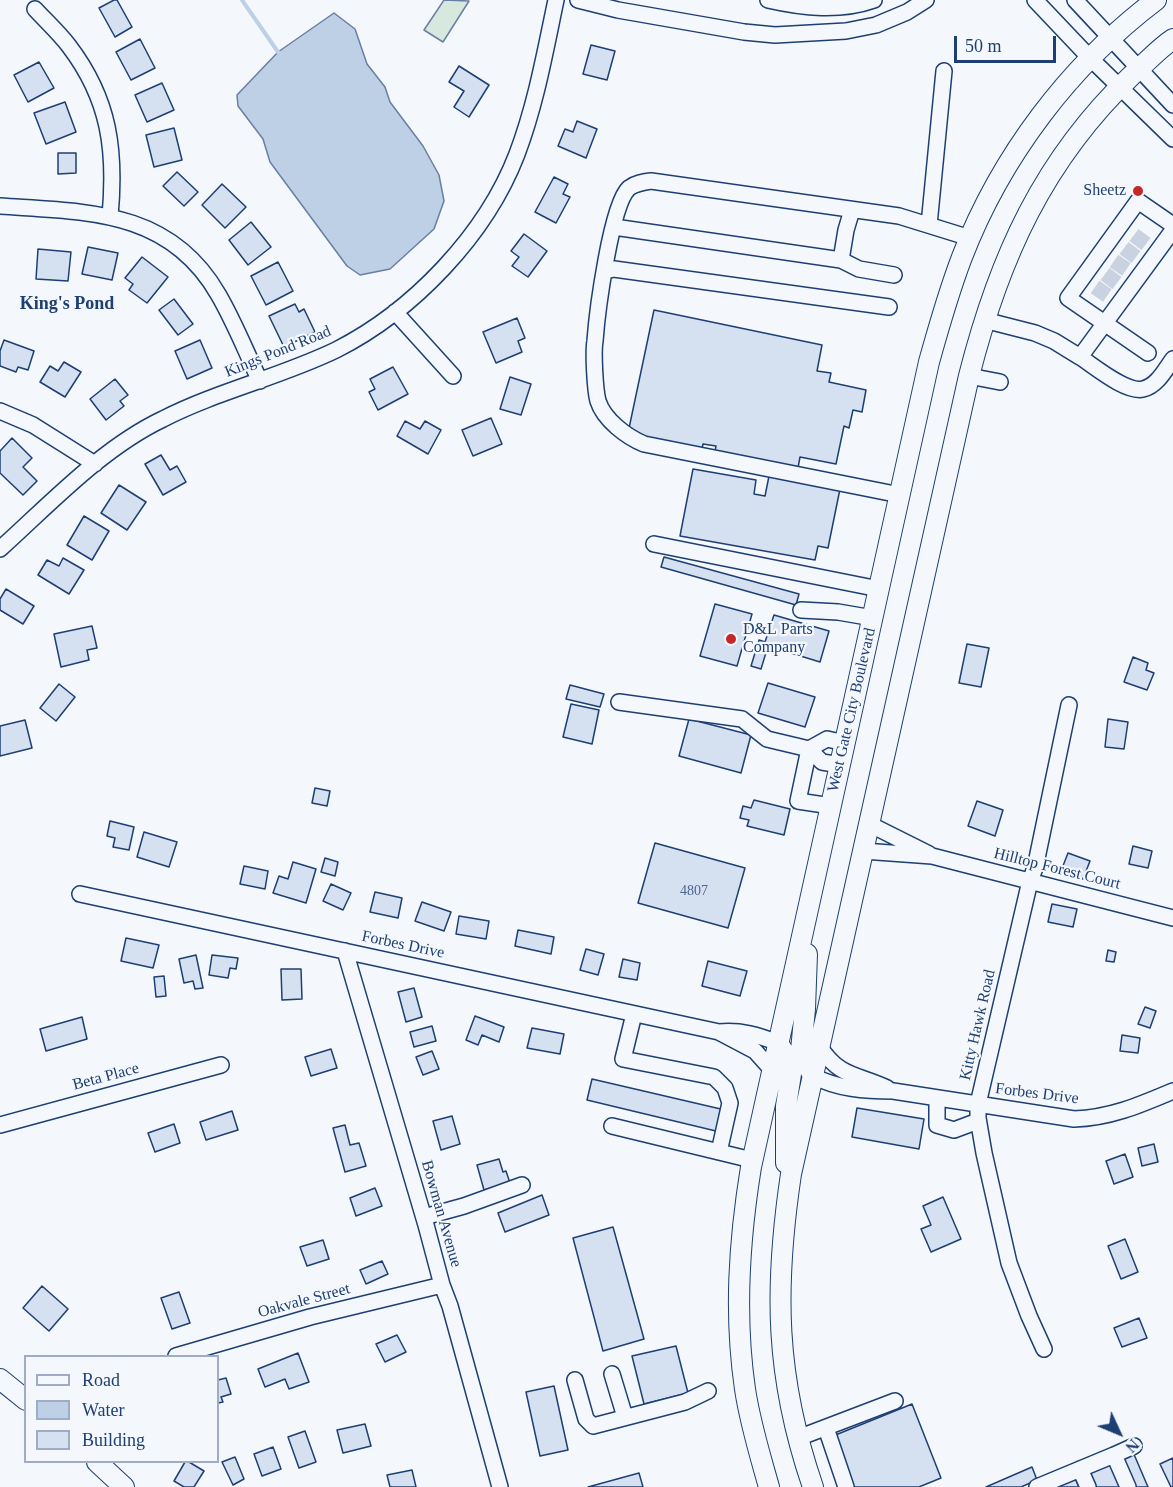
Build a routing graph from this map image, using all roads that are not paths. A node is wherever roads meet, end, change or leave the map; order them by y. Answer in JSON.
{"nodes":[{"id":1,"x":556,"y":0,"type":"edge"},
{"id":2,"x":578,"y":0,"type":"edge"},
{"id":3,"x":768,"y":0,"type":"edge"},
{"id":4,"x":874,"y":0,"type":"edge"},
{"id":5,"x":926,"y":0,"type":"edge"},
{"id":6,"x":1035,"y":0,"type":"edge"},
{"id":7,"x":1075,"y":0,"type":"edge"},
{"id":8,"x":1156,"y":0,"type":"edge"},
{"id":9,"x":34,"y":9,"type":"dead end"},
{"id":10,"x":1111,"y":38,"type":"junction"},
{"id":11,"x":1173,"y":39,"type":"edge"},
{"id":12,"x":1090,"y":58,"type":"junction"},
{"id":13,"x":1140,"y":69,"type":"junction"},
{"id":14,"x":944,"y":71,"type":"dead end"},
{"id":15,"x":1119,"y":88,"type":"junction"},
{"id":16,"x":1173,"y":105,"type":"edge"},
{"id":17,"x":1173,"y":139,"type":"edge"},
{"id":18,"x":0,"y":206,"type":"edge"},
{"id":19,"x":852,"y":210,"type":"junction"},
{"id":20,"x":110,"y":217,"type":"junction"},
{"id":21,"x":929,"y":225,"type":"junction"},
{"id":22,"x":1173,"y":225,"type":"edge"},
{"id":23,"x":1121,"y":226,"type":"junction"},
{"id":24,"x":614,"y":227,"type":"junction"},
{"id":25,"x":1173,"y":230,"type":"edge"},
{"id":26,"x":1134,"y":235,"type":"tunnel mouth"},
{"id":27,"x":970,"y":238,"type":"junction"},
{"id":28,"x":1111,"y":239,"type":"junction"},
{"id":29,"x":1124,"y":249,"type":"tunnel mouth"},
{"id":30,"x":1102,"y":252,"type":"junction"},
{"id":31,"x":841,"y":260,"type":"junction"},
{"id":32,"x":1114,"y":261,"type":"tunnel mouth"},
{"id":33,"x":605,"y":271,"type":"junction"},
{"id":34,"x":894,"y":274,"type":"dead end"},
{"id":35,"x":889,"y":307,"type":"dead end"},
{"id":36,"x":394,"y":312,"type":"junction"},
{"id":37,"x":984,"y":320,"type":"junction"},
{"id":38,"x":1104,"y":323,"type":"junction"},
{"id":39,"x":1148,"y":353,"type":"dead end"},
{"id":40,"x":1080,"y":357,"type":"junction"},
{"id":41,"x":1173,"y":359,"type":"edge"},
{"id":42,"x":453,"y":376,"type":"dead end"},
{"id":43,"x":969,"y":376,"type":"junction"},
{"id":44,"x":260,"y":381,"type":"junction"},
{"id":45,"x":1000,"y":382,"type":"dead end"},
{"id":46,"x":0,"y":411,"type":"edge"},
{"id":47,"x":95,"y":464,"type":"junction"},
{"id":48,"x":900,"y":495,"type":"junction"},
{"id":49,"x":654,"y":544,"type":"dead end"},
{"id":50,"x":0,"y":549,"type":"edge"},
{"id":51,"x":879,"y":589,"type":"junction"},
{"id":52,"x":801,"y":610,"type":"dead end"},
{"id":53,"x":873,"y":618,"type":"junction"},
{"id":54,"x":620,"y":702,"type":"dead end"},
{"id":55,"x":1070,"y":705,"type":"dead end"},
{"id":56,"x":845,"y":744,"type":"junction"},
{"id":57,"x":809,"y":749,"type":"junction"},
{"id":58,"x":840,"y":765,"type":"junction"},
{"id":59,"x":831,"y":806,"type":"junction"},
{"id":60,"x":869,"y":824,"type":"junction"},
{"id":61,"x":863,"y":851,"type":"junction"},
{"id":62,"x":932,"y":856,"type":"junction"},
{"id":63,"x":1030,"y":881,"type":"junction"},
{"id":64,"x":80,"y":894,"type":"dead end"},
{"id":65,"x":808,"y":909,"type":"junction"},
{"id":66,"x":1173,"y":918,"type":"edge"},
{"id":67,"x":345,"y":951,"type":"junction"},
{"id":68,"x":634,"y":1014,"type":"junction"},
{"id":69,"x":719,"y":1032,"type":"junction"},
{"id":70,"x":778,"y":1043,"type":"junction"},
{"id":71,"x":820,"y":1047,"type":"junction"},
{"id":72,"x":222,"y":1065,"type":"dead end"},
{"id":73,"x":772,"y":1070,"type":"junction"},
{"id":74,"x":813,"y":1076,"type":"junction"},
{"id":75,"x":893,"y":1091,"type":"junction"},
{"id":76,"x":1173,"y":1091,"type":"edge"},
{"id":77,"x":937,"y":1098,"type":"junction"},
{"id":78,"x":978,"y":1104,"type":"junction"},
{"id":79,"x":978,"y":1121,"type":"junction"},
{"id":80,"x":0,"y":1125,"type":"edge"},
{"id":81,"x":612,"y":1126,"type":"dead end"},
{"id":82,"x":719,"y":1152,"type":"junction"},
{"id":83,"x":752,"y":1160,"type":"junction"},
{"id":84,"x":522,"y":1185,"type":"dead end"},
{"id":85,"x":786,"y":1210,"type":"junction"},
{"id":86,"x":424,"y":1217,"type":"junction"},
{"id":87,"x":442,"y":1285,"type":"junction"},
{"id":88,"x":1044,"y":1348,"type":"dead end"},
{"id":89,"x":180,"y":1355,"type":"edge"},
{"id":90,"x":612,"y":1374,"type":"dead end"},
{"id":91,"x":0,"y":1378,"type":"edge"},
{"id":92,"x":574,"y":1380,"type":"dead end"},
{"id":93,"x":708,"y":1391,"type":"dead end"},
{"id":94,"x":24,"y":1398,"type":"edge"},
{"id":95,"x":895,"y":1401,"type":"dead end"},
{"id":96,"x":625,"y":1417,"type":"junction"},
{"id":97,"x":826,"y":1428,"type":"junction"},
{"id":98,"x":798,"y":1438,"type":"junction"},
{"id":99,"x":1134,"y":1446,"type":"dead end"},
{"id":100,"x":1114,"y":1455,"type":"junction"},
{"id":101,"x":99,"y":1463,"type":"edge"},
{"id":102,"x":1080,"y":1469,"type":"junction"},
{"id":103,"x":1043,"y":1486,"type":"edge"},
{"id":104,"x":124,"y":1487,"type":"edge"},
{"id":105,"x":500,"y":1487,"type":"edge"},
{"id":106,"x":769,"y":1487,"type":"edge"},
{"id":107,"x":813,"y":1487,"type":"edge"},
{"id":108,"x":846,"y":1487,"type":"edge"},
{"id":109,"x":1088,"y":1487,"type":"edge"},
{"id":110,"x":1128,"y":1487,"type":"edge"}],
"edges":[{"from":1,"to":36,"type":"street","name":"Kings Pond Road"},
{"from":2,"to":5,"type":"street"},
{"from":3,"to":4,"type":"street"},
{"from":6,"to":12,"type":"street"},
{"from":7,"to":10,"type":"street"},
{"from":8,"to":10,"type":"main road","name":"West Gate City Boulevard"},
{"from":9,"to":20,"type":"street"},
{"from":10,"to":12,"type":"main road","name":"West Gate City Boulevard"},
{"from":10,"to":13,"type":"street"},
{"from":11,"to":13,"type":"main road"},
{"from":12,"to":15,"type":"street"},
{"from":12,"to":27,"type":"main road","name":"West Gate City Boulevard"},
{"from":13,"to":15,"type":"main road"},
{"from":13,"to":16,"type":"street"},
{"from":14,"to":21,"type":"street"},
{"from":15,"to":17,"type":"street"},
{"from":15,"to":37,"type":"main road"},
{"from":18,"to":20,"type":"street"},
{"from":19,"to":21,"type":"street"},
{"from":19,"to":24,"type":"street"},
{"from":19,"to":31,"type":"street"},
{"from":20,"to":44,"type":"street"},
{"from":21,"to":27,"type":"street"},
{"from":22,"to":23,"type":"street"},
{"from":23,"to":26,"type":"street"},
{"from":23,"to":28,"type":"street"},
{"from":24,"to":31,"type":"street"},
{"from":24,"to":33,"type":"street"},
{"from":25,"to":38,"type":"street"},
{"from":27,"to":48,"type":"main road","name":"West Gate City Boulevard"},
{"from":28,"to":29,"type":"street"},
{"from":28,"to":30,"type":"street"},
{"from":30,"to":32,"type":"street"},
{"from":30,"to":38,"type":"street"},
{"from":31,"to":34,"type":"street"},
{"from":33,"to":35,"type":"street"},
{"from":33,"to":48,"type":"street"},
{"from":36,"to":42,"type":"street"},
{"from":36,"to":44,"type":"street","name":"Kings Pond Road"},
{"from":37,"to":40,"type":"street"},
{"from":37,"to":43,"type":"main road"},
{"from":38,"to":39,"type":"street"},
{"from":38,"to":40,"type":"street"},
{"from":40,"to":41,"type":"street"},
{"from":43,"to":45,"type":"street"},
{"from":43,"to":60,"type":"main road"},
{"from":44,"to":47,"type":"street","name":"Kings Pond Road"},
{"from":46,"to":47,"type":"street"},
{"from":47,"to":50,"type":"street","name":"Kings Pond Road"},
{"from":48,"to":51,"type":"main road","name":"West Gate City Boulevard"},
{"from":49,"to":51,"type":"street"},
{"from":51,"to":53,"type":"main road","name":"West Gate City Boulevard"},
{"from":52,"to":53,"type":"street"},
{"from":53,"to":56,"type":"main road","name":"West Gate City Boulevard"},
{"from":54,"to":57,"type":"street"},
{"from":55,"to":63,"type":"street","name":"Kitty Hawk Road"},
{"from":56,"to":57,"type":"street"},
{"from":56,"to":58,"type":"main road","name":"West Gate City Boulevard"},
{"from":57,"to":58,"type":"street"},
{"from":57,"to":59,"type":"street"},
{"from":58,"to":59,"type":"main road","name":"West Gate City Boulevard"},
{"from":59,"to":65,"type":"main road","name":"West Gate City Boulevard"},
{"from":60,"to":61,"type":"main road"},
{"from":60,"to":62,"type":"street","name":"Hilltop Forest Court"},
{"from":61,"to":62,"type":"street","name":"Hilltop Forest Court"},
{"from":61,"to":71,"type":"main road"},
{"from":62,"to":63,"type":"street","name":"Hilltop Forest Court"},
{"from":63,"to":66,"type":"street","name":"Hilltop Forest Court"},
{"from":63,"to":78,"type":"street","name":"Kitty Hawk Road"},
{"from":64,"to":67,"type":"street","name":"Forbes Drive"},
{"from":65,"to":70,"type":"main road","name":"West Gate City Boulevard"},
{"from":65,"to":74,"type":"main road"},
{"from":67,"to":68,"type":"street","name":"Forbes Drive"},
{"from":67,"to":86,"type":"street","name":"Bowman Avenue"},
{"from":68,"to":69,"type":"street","name":"Forbes Drive"},
{"from":68,"to":82,"type":"street"},
{"from":69,"to":70,"type":"street","name":"Forbes Drive"},
{"from":69,"to":73,"type":"street","name":"Forbes Drive"},
{"from":70,"to":73,"type":"main road","name":"West Gate City Boulevard"},
{"from":70,"to":85,"type":"main road"},
{"from":71,"to":74,"type":"main road"},
{"from":71,"to":75,"type":"street","name":"Forbes Drive"},
{"from":72,"to":80,"type":"street","name":"Beta Place"},
{"from":73,"to":83,"type":"main road","name":"West Gate City Boulevard"},
{"from":74,"to":75,"type":"street","name":"Forbes Drive"},
{"from":74,"to":85,"type":"main road"},
{"from":75,"to":77,"type":"street","name":"Forbes Drive"},
{"from":76,"to":78,"type":"street","name":"Forbes Drive"},
{"from":77,"to":78,"type":"street","name":"Forbes Drive"},
{"from":77,"to":79,"type":"street"},
{"from":78,"to":79,"type":"street","name":"Kitty Hawk Road"},
{"from":79,"to":88,"type":"street","name":"Kitty Hawk Road"},
{"from":81,"to":82,"type":"street"},
{"from":82,"to":83,"type":"street"},
{"from":83,"to":106,"type":"main road","name":"West Gate City Boulevard"},
{"from":84,"to":86,"type":"street"},
{"from":85,"to":98,"type":"main road"},
{"from":86,"to":87,"type":"street","name":"Bowman Avenue"},
{"from":87,"to":89,"type":"street","name":"Oakvale Street"},
{"from":87,"to":105,"type":"street","name":"Bowman Avenue"},
{"from":90,"to":96,"type":"street"},
{"from":91,"to":94,"type":"main road"},
{"from":92,"to":96,"type":"street"},
{"from":93,"to":96,"type":"street"},
{"from":95,"to":97,"type":"street"},
{"from":97,"to":98,"type":"street"},
{"from":97,"to":108,"type":"street"},
{"from":98,"to":107,"type":"main road"},
{"from":99,"to":100,"type":"street"},
{"from":100,"to":102,"type":"street"},
{"from":100,"to":110,"type":"street"},
{"from":101,"to":104,"type":"main road"},
{"from":102,"to":103,"type":"street"},
{"from":102,"to":109,"type":"street"}]}
